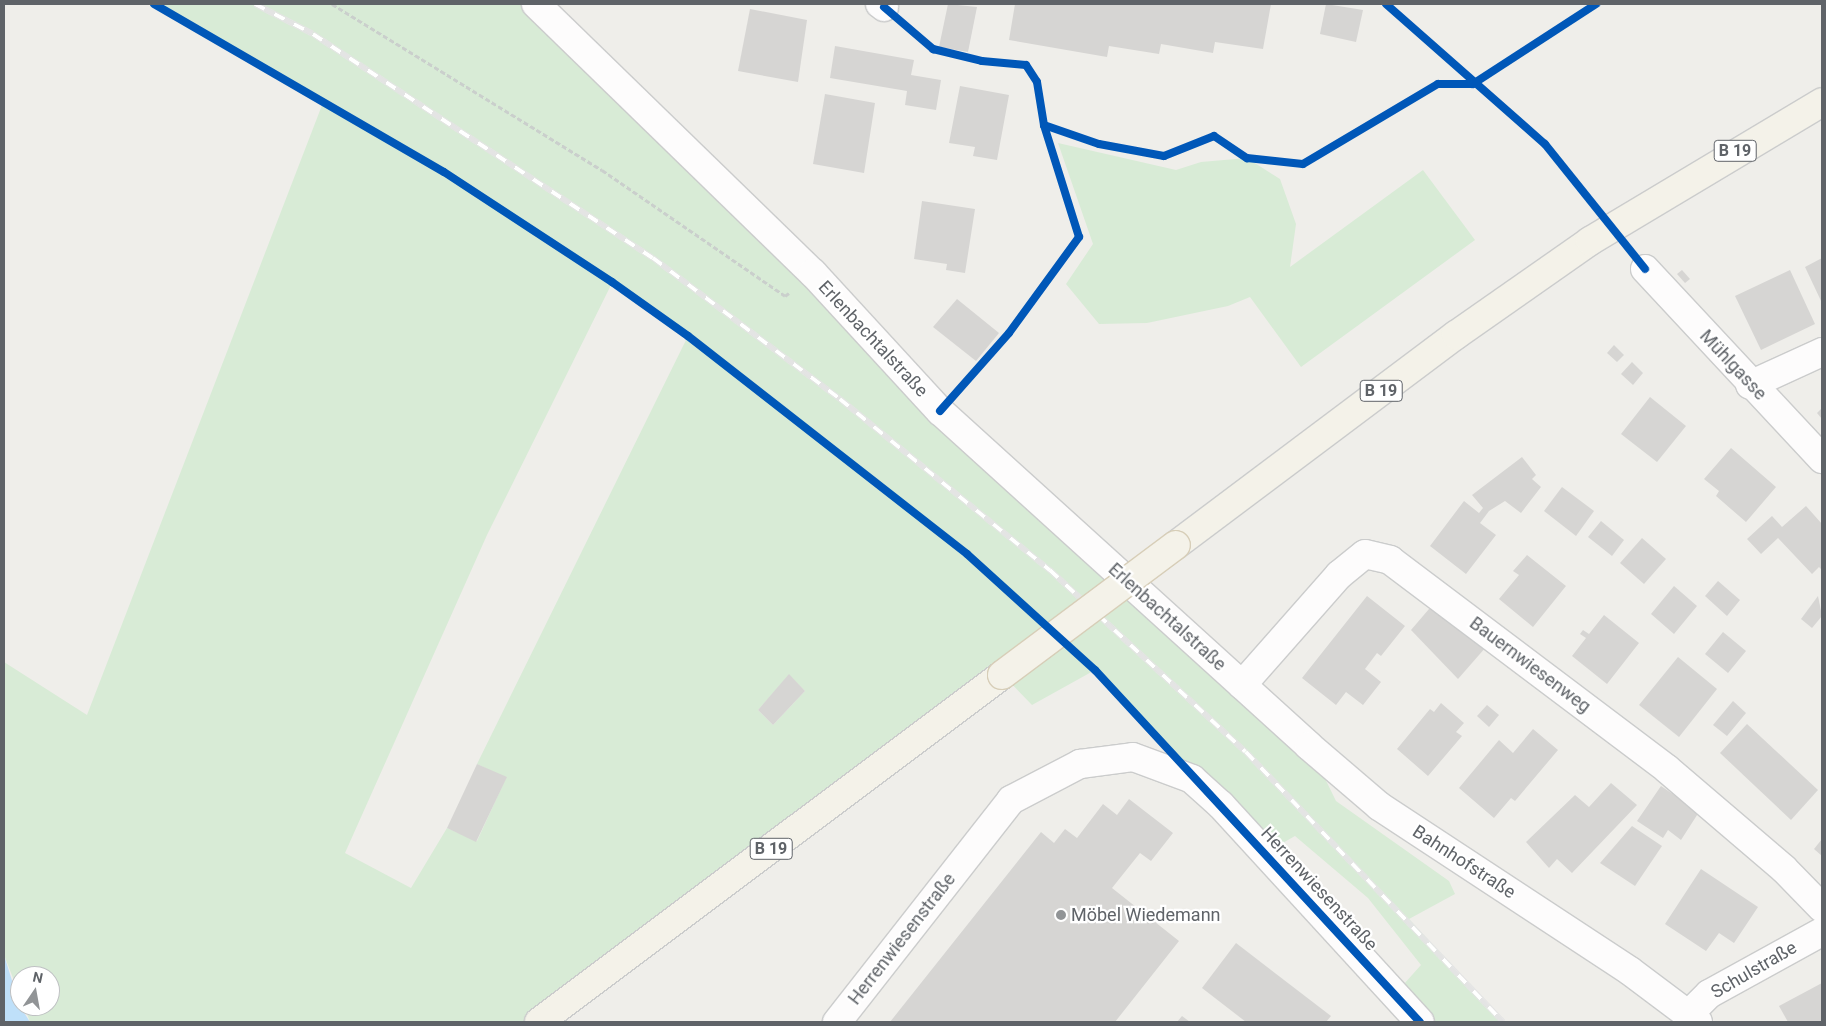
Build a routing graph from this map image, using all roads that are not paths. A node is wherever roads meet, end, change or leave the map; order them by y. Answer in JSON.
{"nodes":[{"id":1,"x":536,"y":4,"type":"edge"},
{"id":2,"x":1822,"y":102,"type":"edge"},
{"id":3,"x":1646,"y":269,"type":"dead end"},
{"id":4,"x":1822,"y":352,"type":"edge"},
{"id":5,"x":1750,"y":385,"type":"junction"},
{"id":6,"x":1822,"y":459,"type":"edge"},
{"id":7,"x":1242,"y":685,"type":"junction"},
{"id":8,"x":1822,"y":908,"type":"edge"},
{"id":9,"x":1822,"y":932,"type":"edge"},
{"id":10,"x":1694,"y":1018,"type":"edge"},
{"id":11,"x":539,"y":1022,"type":"edge"},
{"id":12,"x":837,"y":1022,"type":"edge"},
{"id":13,"x":1420,"y":1022,"type":"edge"}],
"edges":[{"from":1,"to":7,"type":"street","name":"Erlenbachtalstraße"},
{"from":2,"to":11,"type":"main road","number":"B 19","bridge":true},
{"from":3,"to":5,"type":"street","name":"Mühlgasse"},
{"from":4,"to":5,"type":"street"},
{"from":5,"to":6,"type":"street","name":"Mühlgasse"},
{"from":7,"to":8,"type":"street","name":"Bauernwiesenweg"},
{"from":7,"to":10,"type":"street","name":"Bahnhofstraße"},
{"from":9,"to":10,"type":"street","name":"Schulstraße"},
{"from":12,"to":13,"type":"street","name":"Herrenwiesenstraße"}]}
